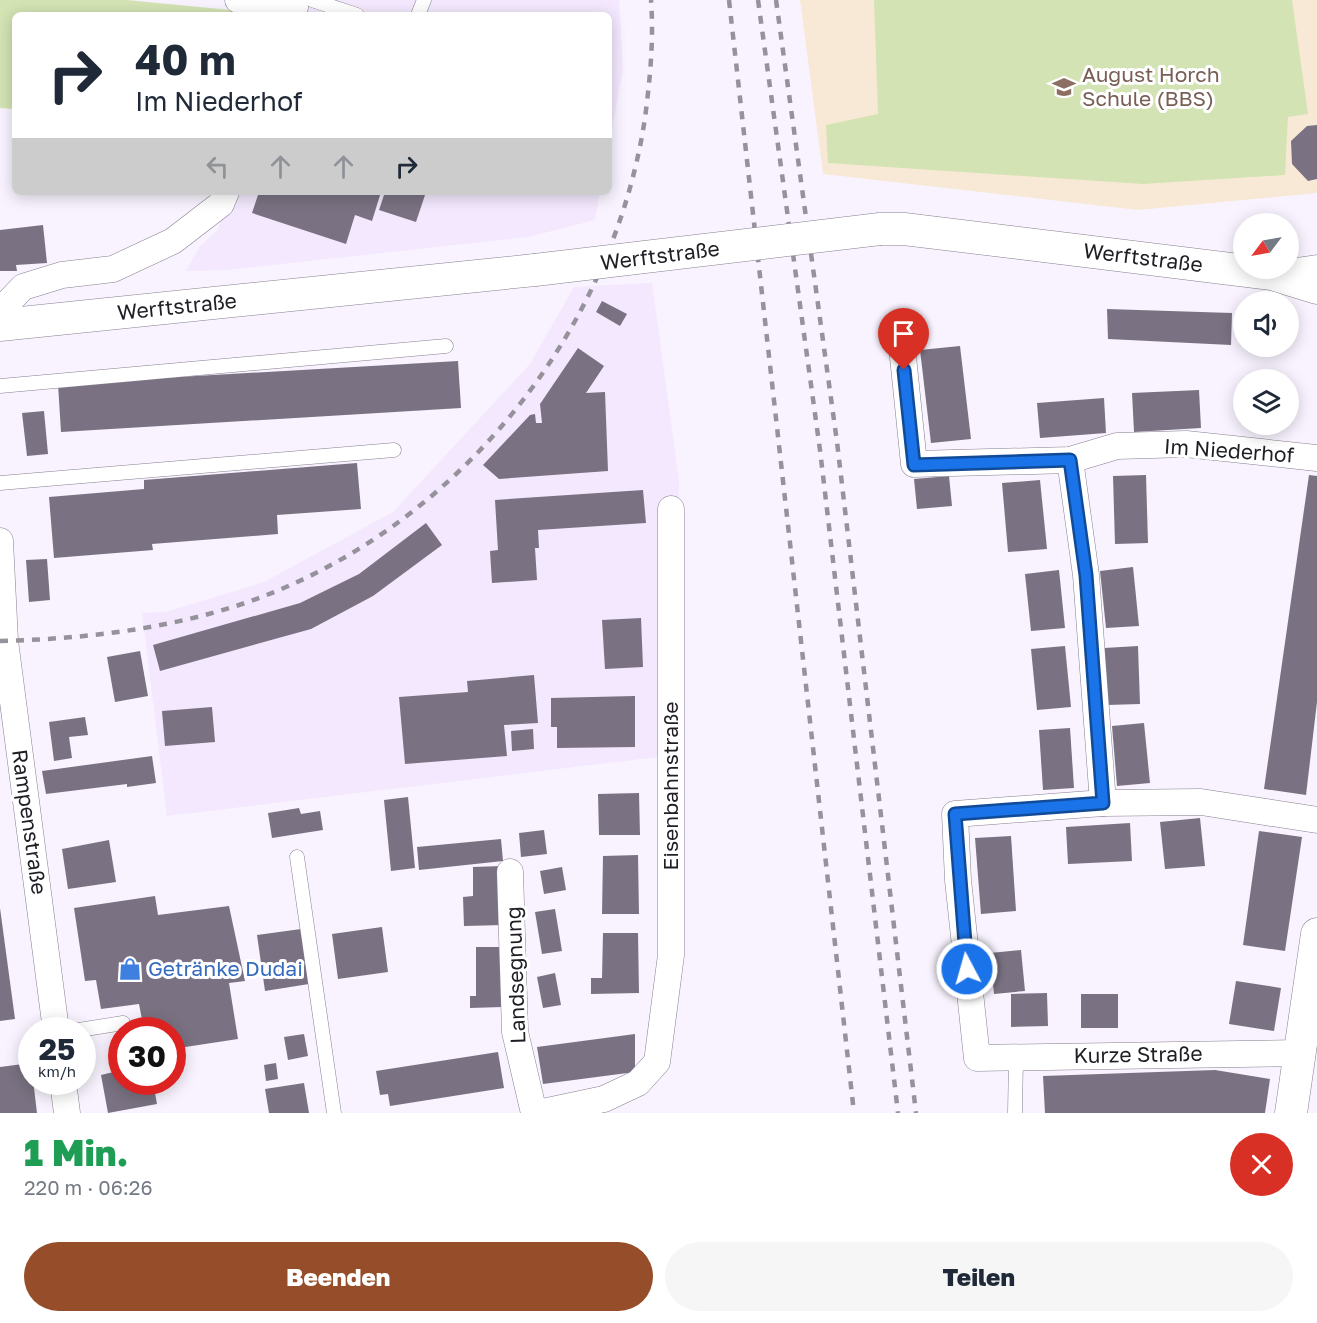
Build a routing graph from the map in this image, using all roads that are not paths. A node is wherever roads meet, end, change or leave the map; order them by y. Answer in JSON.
{"nodes":[{"id":1,"x":238,"y":0,"type":"edge"},
{"id":2,"x":299,"y":5,"type":"edge"},
{"id":3,"x":340,"y":12,"type":"edge"},
{"id":4,"x":225,"y":195,"type":"edge"},
{"id":5,"x":1317,"y":273,"type":"edge"},
{"id":6,"x":0,"y":311,"type":"edge"},
{"id":7,"x":0,"y":325,"type":"edge"},
{"id":8,"x":446,"y":346,"type":"dead end"},
{"id":9,"x":902,"y":347,"type":"dead end"},
{"id":10,"x":0,"y":386,"type":"edge"},
{"id":11,"x":394,"y":450,"type":"dead end"},
{"id":12,"x":1317,"y":458,"type":"edge"},
{"id":13,"x":1070,"y":460,"type":"junction"},
{"id":14,"x":0,"y":483,"type":"edge"},
{"id":15,"x":671,"y":509,"type":"dead end"},
{"id":16,"x":0,"y":542,"type":"edge"},
{"id":17,"x":5,"y":678,"type":"edge"},
{"id":18,"x":1103,"y":803,"type":"junction"},
{"id":19,"x":1317,"y":820,"type":"edge"},
{"id":20,"x":297,"y":857,"type":"dead end"},
{"id":21,"x":510,"y":872,"type":"dead end"},
{"id":22,"x":1317,"y":934,"type":"edge"},
{"id":23,"x":54,"y":1017,"type":"edge"},
{"id":24,"x":1299,"y":1053,"type":"junction"},
{"id":25,"x":1016,"y":1057,"type":"junction"},
{"id":26,"x":657,"y":1062,"type":"joint"},
{"id":27,"x":65,"y":1095,"type":"edge"},
{"id":28,"x":68,"y":1113,"type":"edge"},
{"id":29,"x":334,"y":1113,"type":"edge"},
{"id":30,"x":536,"y":1113,"type":"edge"},
{"id":31,"x":1015,"y":1113,"type":"edge"},
{"id":32,"x":1291,"y":1113,"type":"edge"}],
"edges":[{"from":1,"to":2,"type":"street"},
{"from":2,"to":3,"type":"lane"},
{"from":4,"to":6,"type":"street"},
{"from":5,"to":7,"type":"street","name":"Werftstraße","bridge":true},
{"from":8,"to":10,"type":"lane"},
{"from":9,"to":13,"type":"street","name":"Im Niederhof"},
{"from":11,"to":14,"type":"lane"},
{"from":12,"to":13,"type":"street","name":"Im Niederhof"},
{"from":13,"to":18,"type":"street"},
{"from":15,"to":26,"type":"street","name":"Eisenbahnstraße"},
{"from":16,"to":17,"type":"street","name":"Rampenstraße"},
{"from":17,"to":23,"type":"street","name":"Rampenstraße"},
{"from":18,"to":19,"type":"street"},
{"from":18,"to":25,"type":"street","name":"Kurze Straße"},
{"from":20,"to":29,"type":"lane"},
{"from":21,"to":30,"type":"street","name":"Landsegnung"},
{"from":22,"to":24,"type":"street"},
{"from":24,"to":25,"type":"street","name":"Kurze Straße"},
{"from":24,"to":32,"type":"street"},
{"from":25,"to":31,"type":"lane"},
{"from":26,"to":30,"type":"street","name":"Landsegnung"},
{"from":27,"to":28,"type":"street"}]}
